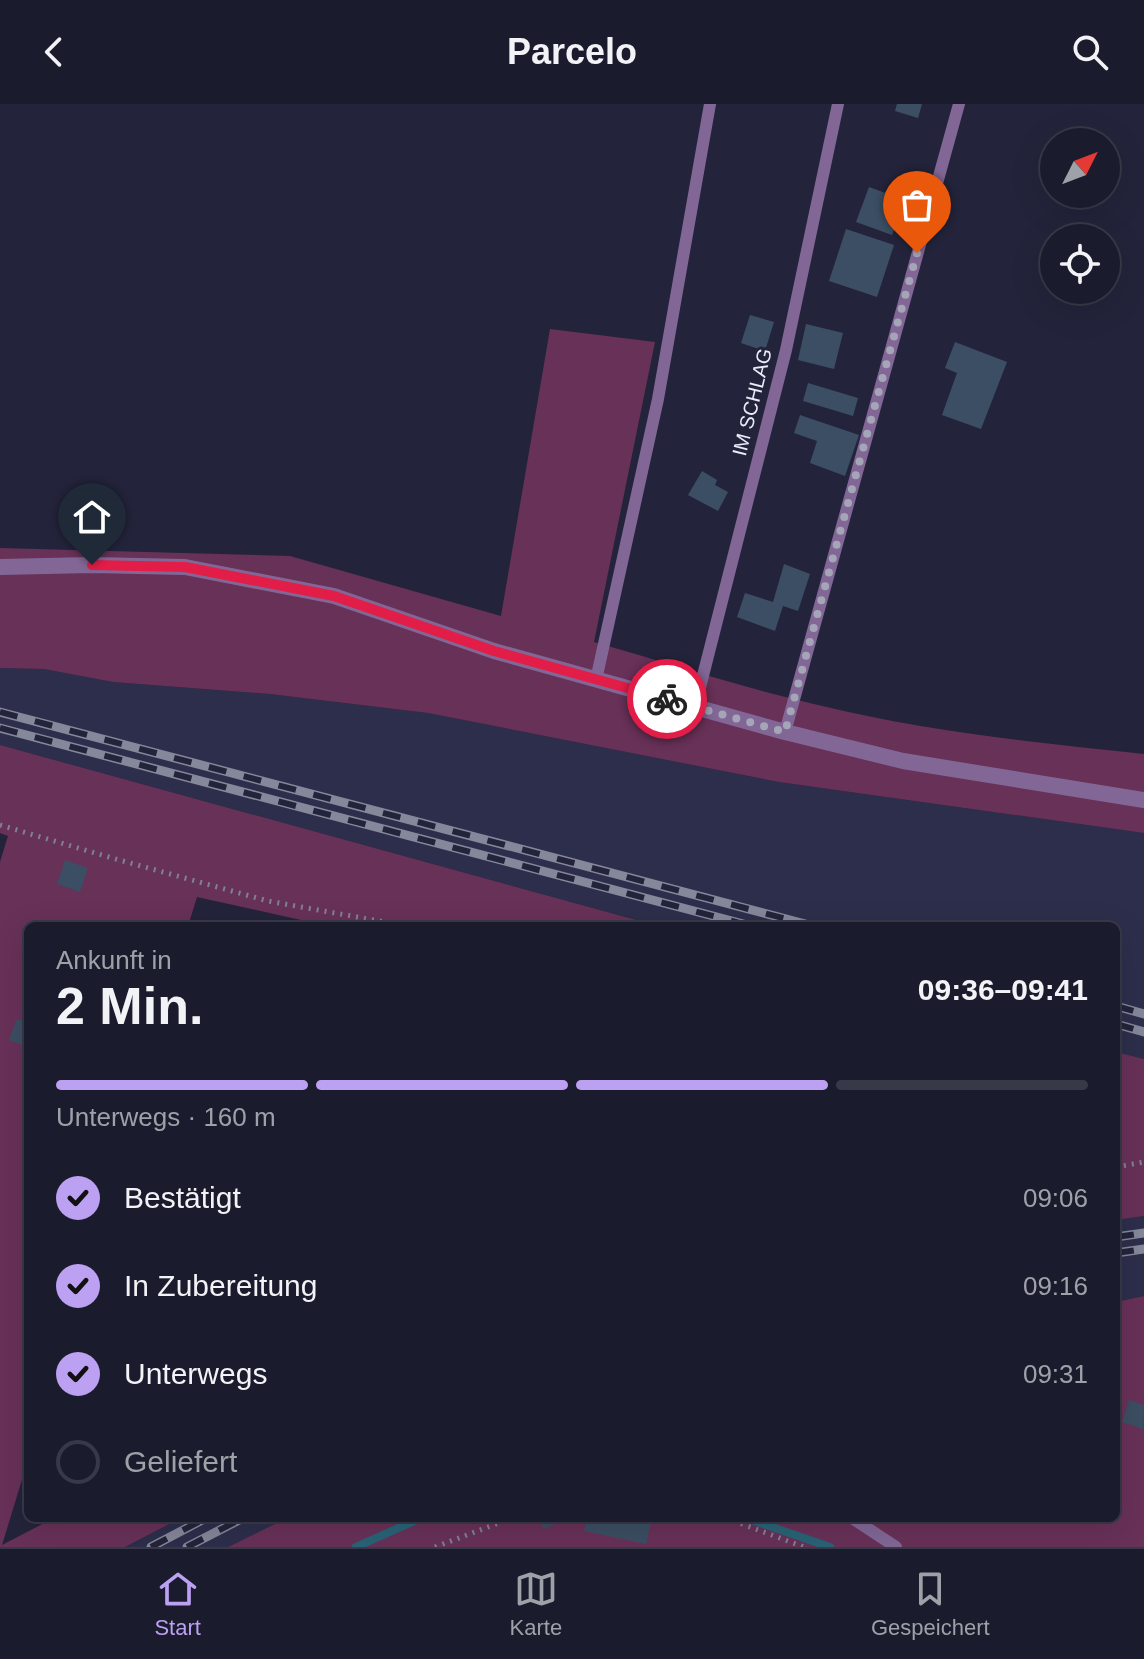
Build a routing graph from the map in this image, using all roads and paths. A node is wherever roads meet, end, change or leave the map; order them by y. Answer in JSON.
{"nodes":[{"id":1,"x":710,"y":104,"type":"edge"},
{"id":2,"x":838,"y":104,"type":"edge"},
{"id":3,"x":959,"y":104,"type":"edge"},
{"id":4,"x":0,"y":567,"type":"edge"},
{"id":5,"x":596,"y":680,"type":"junction"},
{"id":6,"x":695,"y":707,"type":"junction"},
{"id":7,"x":785,"y":732,"type":"junction"},
{"id":8,"x":1144,"y":800,"type":"edge"},
{"id":9,"x":0,"y":825,"type":"edge"},
{"id":10,"x":385,"y":922,"type":"edge"},
{"id":11,"x":1144,"y":1162,"type":"edge"},
{"id":12,"x":1120,"y":1166,"type":"edge"},
{"id":13,"x":501,"y":1522,"type":"edge"},
{"id":14,"x":737,"y":1522,"type":"edge"},
{"id":15,"x":858,"y":1522,"type":"edge"},
{"id":16,"x":435,"y":1547,"type":"edge"},
{"id":17,"x":804,"y":1547,"type":"edge"},
{"id":18,"x":896,"y":1547,"type":"edge"}],
"edges":[{"from":1,"to":5,"type":"lane"},
{"from":2,"to":6,"type":"lane","name":"IM SCHLAG"},
{"from":3,"to":7,"type":"lane"},
{"from":4,"to":5,"type":"street"},
{"from":5,"to":6,"type":"street"},
{"from":6,"to":7,"type":"street"},
{"from":7,"to":8,"type":"street"},
{"from":9,"to":10,"type":"path"},
{"from":11,"to":12,"type":"path"},
{"from":13,"to":16,"type":"path"},
{"from":14,"to":17,"type":"path"},
{"from":15,"to":18,"type":"lane"}]}
